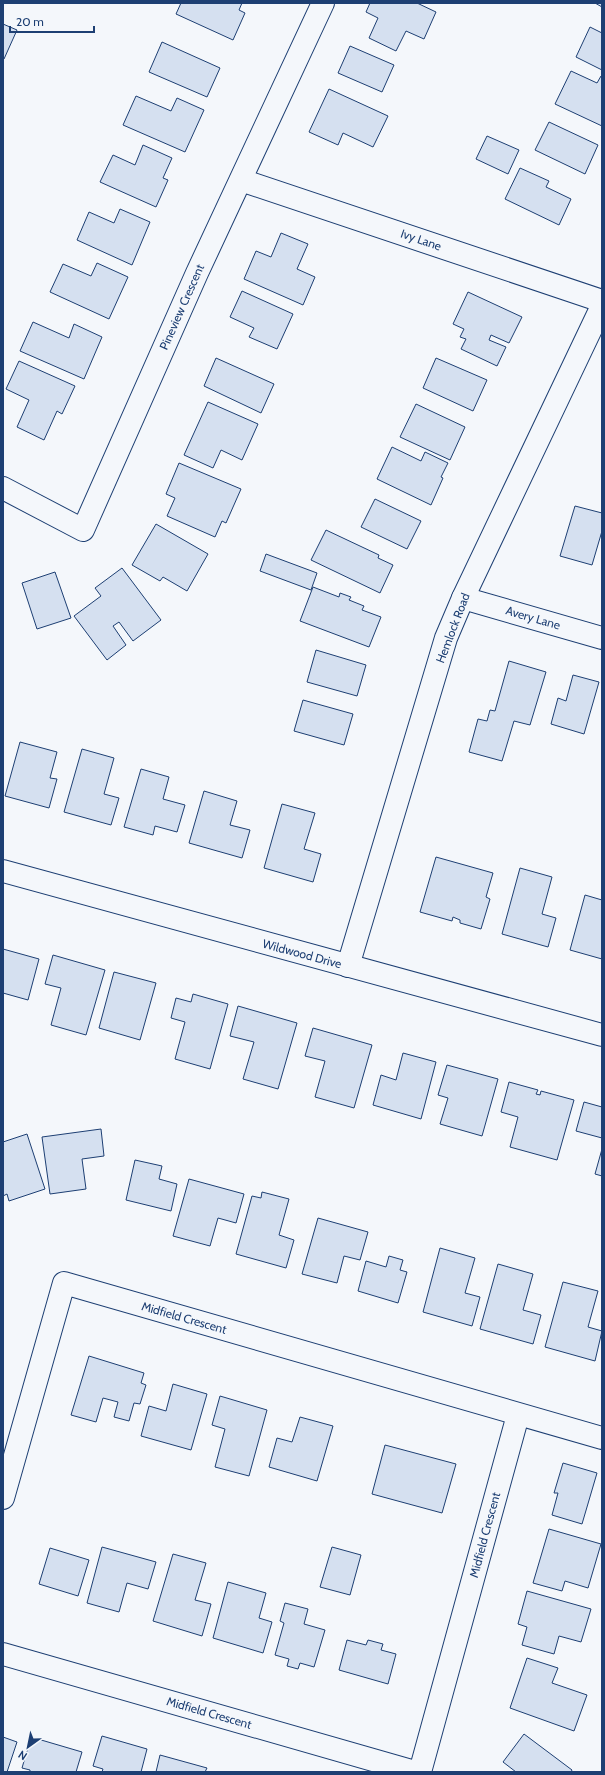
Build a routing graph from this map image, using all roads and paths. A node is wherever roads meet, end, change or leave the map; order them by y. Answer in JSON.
{"nodes":[{"id":1,"x":323,"y":3,"type":"edge"},
{"id":2,"x":241,"y":180,"type":"junction"},
{"id":3,"x":602,"y":301,"type":"edge"},
{"id":4,"x":602,"y":306,"type":"edge"},
{"id":5,"x":3,"y":488,"type":"edge"},
{"id":6,"x":463,"y":598,"type":"junction"},
{"id":7,"x":602,"y":638,"type":"edge"},
{"id":8,"x":3,"y":871,"type":"edge"},
{"id":9,"x":348,"y":966,"type":"junction"},
{"id":10,"x":602,"y":1035,"type":"edge"},
{"id":11,"x":518,"y":1414,"type":"junction"},
{"id":12,"x":602,"y":1438,"type":"edge"},
{"id":13,"x":3,"y":1498,"type":"edge"},
{"id":14,"x":3,"y":1654,"type":"edge"},
{"id":15,"x":415,"y":1772,"type":"edge"},
{"id":16,"x":420,"y":1772,"type":"edge"}],
"edges":[{"from":1,"to":2,"type":"street","name":"Pineview Crescent"},
{"from":2,"to":3,"type":"street","name":"Ivy Lane"},
{"from":2,"to":5,"type":"street","name":"Pineview Crescent"},
{"from":4,"to":6,"type":"street","name":"Hemlock Road"},
{"from":6,"to":7,"type":"street","name":"Avery Lane"},
{"from":6,"to":9,"type":"street","name":"Hemlock Road"},
{"from":8,"to":9,"type":"street","name":"Wildwood Drive"},
{"from":9,"to":10,"type":"street","name":"Wildwood Drive"},
{"from":11,"to":12,"type":"street","name":"Midfield Crescent"},
{"from":11,"to":13,"type":"street","name":"Midfield Crescent"},
{"from":11,"to":16,"type":"street","name":"Midfield Crescent"},
{"from":14,"to":15,"type":"street","name":"Midfield Crescent"}]}
